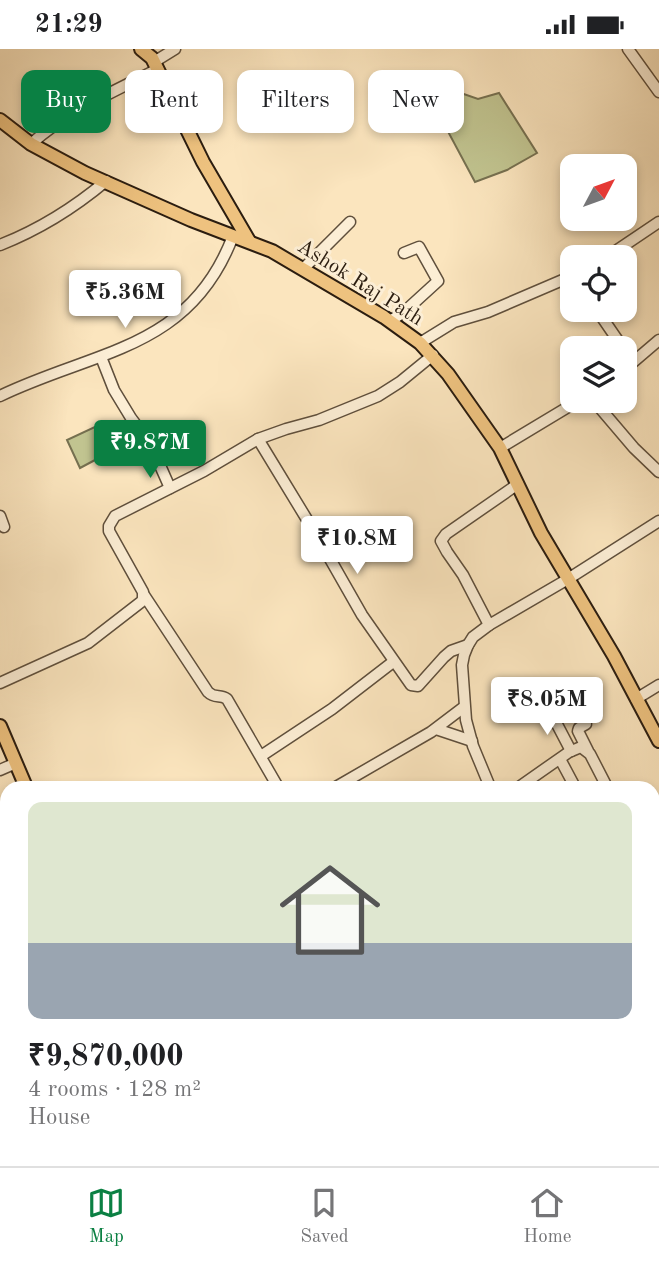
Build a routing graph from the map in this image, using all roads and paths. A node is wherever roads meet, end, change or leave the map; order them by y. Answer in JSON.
{"nodes":[{"id":1,"x":141,"y":49,"type":"edge"},
{"id":2,"x":175,"y":49,"type":"edge"},
{"id":3,"x":628,"y":49,"type":"edge"},
{"id":4,"x":154,"y":60,"type":"edge"},
{"id":5,"x":659,"y":92,"type":"edge"},
{"id":6,"x":0,"y":120,"type":"edge"},
{"id":7,"x":31,"y":145,"type":"junction"},
{"id":8,"x":106,"y":181,"type":"junction"},
{"id":9,"x":350,"y":222,"type":"dead end"},
{"id":10,"x":659,"y":222,"type":"edge"},
{"id":11,"x":233,"y":236,"type":"junction"},
{"id":12,"x":249,"y":241,"type":"junction"},
{"id":13,"x":0,"y":245,"type":"edge"},
{"id":14,"x":625,"y":245,"type":"edge"},
{"id":15,"x":404,"y":253,"type":"dead end"},
{"id":16,"x":303,"y":269,"type":"junction"},
{"id":17,"x":560,"y":281,"type":"edge"},
{"id":18,"x":390,"y":321,"type":"junction"},
{"id":19,"x":659,"y":340,"type":"edge"},
{"id":20,"x":420,"y":343,"type":"junction"},
{"id":21,"x":433,"y":355,"type":"junction"},
{"id":22,"x":101,"y":357,"type":"junction"},
{"id":23,"x":637,"y":359,"type":"edge"},
{"id":24,"x":0,"y":396,"type":"edge"},
{"id":25,"x":560,"y":412,"type":"edge"},
{"id":26,"x":604,"y":413,"type":"edge"},
{"id":27,"x":258,"y":439,"type":"junction"},
{"id":28,"x":500,"y":448,"type":"junction"},
{"id":29,"x":659,"y":472,"type":"edge"},
{"id":30,"x":518,"y":484,"type":"junction"},
{"id":31,"x":170,"y":488,"type":"junction"},
{"id":32,"x":0,"y":516,"type":"edge"},
{"id":33,"x":659,"y":521,"type":"edge"},
{"id":34,"x":4,"y":527,"type":"dead end"},
{"id":35,"x":568,"y":579,"type":"junction"},
{"id":36,"x":144,"y":595,"type":"junction"},
{"id":37,"x":489,"y":625,"type":"junction"},
{"id":38,"x":468,"y":645,"type":"junction"},
{"id":39,"x":393,"y":662,"type":"junction"},
{"id":40,"x":0,"y":683,"type":"edge"},
{"id":41,"x":659,"y":685,"type":"edge"},
{"id":42,"x":636,"y":699,"type":"junction"},
{"id":43,"x":464,"y":707,"type":"junction"},
{"id":44,"x":549,"y":709,"type":"dead end"},
{"id":45,"x":586,"y":724,"type":"dead end"},
{"id":46,"x":0,"y":726,"type":"edge"},
{"id":47,"x":436,"y":729,"type":"junction"},
{"id":48,"x":472,"y":741,"type":"junction"},
{"id":49,"x":659,"y":741,"type":"edge"},
{"id":50,"x":571,"y":751,"type":"junction"},
{"id":51,"x":588,"y":751,"type":"junction"},
{"id":52,"x":261,"y":756,"type":"junction"},
{"id":53,"x":560,"y":759,"type":"junction"},
{"id":54,"x":16,"y":764,"type":"junction"},
{"id":55,"x":0,"y":770,"type":"edge"},
{"id":56,"x":23,"y":781,"type":"edge"},
{"id":57,"x":275,"y":781,"type":"edge"},
{"id":58,"x":347,"y":781,"type":"edge"},
{"id":59,"x":488,"y":781,"type":"edge"},
{"id":60,"x":536,"y":781,"type":"edge"},
{"id":61,"x":572,"y":781,"type":"edge"},
{"id":62,"x":604,"y":781,"type":"edge"}],
"edges":[{"from":1,"to":4,"type":"main road"},
{"from":2,"to":4,"type":"street"},
{"from":3,"to":5,"type":"street"},
{"from":4,"to":7,"type":"street"},
{"from":4,"to":12,"type":"main road"},
{"from":6,"to":7,"type":"main road","name":"Ashok Raj Path"},
{"from":7,"to":8,"type":"main road","name":"Ashok Raj Path"},
{"from":8,"to":11,"type":"main road","name":"Ashok Raj Path"},
{"from":8,"to":13,"type":"street"},
{"from":9,"to":16,"type":"street"},
{"from":10,"to":14,"type":"street"},
{"from":11,"to":12,"type":"main road","name":"Ashok Raj Path"},
{"from":11,"to":22,"type":"street"},
{"from":12,"to":16,"type":"main road","name":"Ashok Raj Path"},
{"from":15,"to":18,"type":"street"},
{"from":16,"to":18,"type":"main road","name":"Ashok Raj Path"},
{"from":17,"to":20,"type":"street"},
{"from":18,"to":20,"type":"main road","name":"Ashok Raj Path"},
{"from":19,"to":23,"type":"street"},
{"from":20,"to":21,"type":"main road","name":"Ashok Raj Path"},
{"from":21,"to":27,"type":"street"},
{"from":21,"to":28,"type":"main road","name":"Ashok Raj Path"},
{"from":22,"to":24,"type":"street"},
{"from":22,"to":31,"type":"street"},
{"from":25,"to":28,"type":"street"},
{"from":26,"to":29,"type":"street"},
{"from":27,"to":31,"type":"street"},
{"from":27,"to":39,"type":"street"},
{"from":28,"to":30,"type":"main road","name":"Ashok Raj Path"},
{"from":30,"to":35,"type":"main road","name":"Ashok Raj Path"},
{"from":30,"to":37,"type":"street"},
{"from":31,"to":36,"type":"street"},
{"from":32,"to":34,"type":"street"},
{"from":33,"to":35,"type":"street"},
{"from":35,"to":37,"type":"street"},
{"from":35,"to":42,"type":"main road","name":"Ashok Raj Path"},
{"from":36,"to":40,"type":"street"},
{"from":36,"to":52,"type":"street"},
{"from":37,"to":38,"type":"street"},
{"from":38,"to":39,"type":"street"},
{"from":38,"to":43,"type":"street"},
{"from":39,"to":52,"type":"street"},
{"from":41,"to":42,"type":"street"},
{"from":42,"to":49,"type":"main road","name":"Ashok Raj Path"},
{"from":43,"to":47,"type":"street"},
{"from":43,"to":48,"type":"street"},
{"from":44,"to":50,"type":"street"},
{"from":45,"to":51,"type":"street"},
{"from":46,"to":54,"type":"main road"},
{"from":47,"to":48,"type":"street"},
{"from":47,"to":58,"type":"street"},
{"from":48,"to":59,"type":"street"},
{"from":50,"to":51,"type":"street"},
{"from":50,"to":53,"type":"street"},
{"from":51,"to":62,"type":"street"},
{"from":52,"to":57,"type":"street"},
{"from":53,"to":60,"type":"street"},
{"from":53,"to":61,"type":"street"},
{"from":54,"to":55,"type":"street"},
{"from":54,"to":56,"type":"main road"}]}
